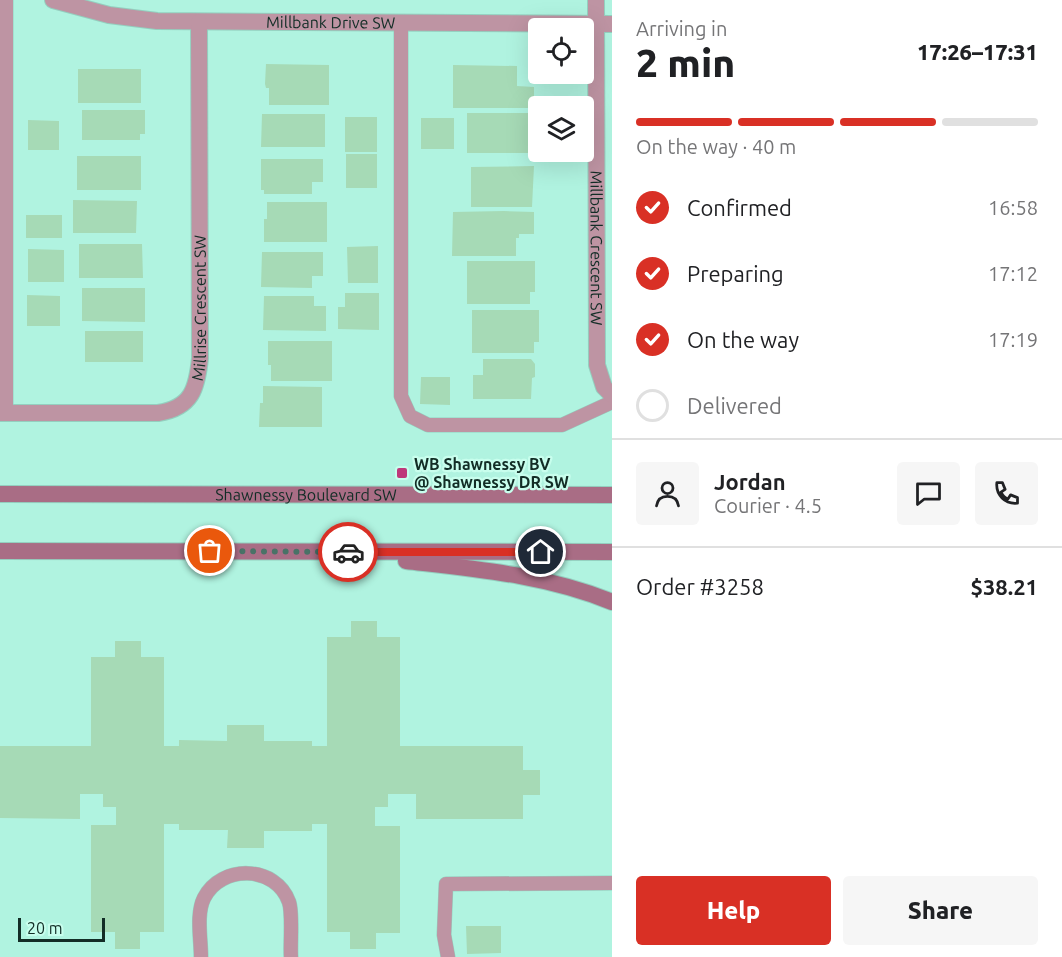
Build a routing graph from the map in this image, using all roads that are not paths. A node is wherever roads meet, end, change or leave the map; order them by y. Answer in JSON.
{"nodes":[{"id":1,"x":6,"y":0,"type":"edge"},
{"id":2,"x":53,"y":0,"type":"edge"},
{"id":3,"x":596,"y":0,"type":"edge"},
{"id":4,"x":199,"y":22,"type":"junction"},
{"id":5,"x":401,"y":23,"type":"junction"},
{"id":6,"x":604,"y":24,"type":"edge"},
{"id":7,"x":612,"y":395,"type":"edge"},
{"id":8,"x":612,"y":402,"type":"edge"},
{"id":9,"x":3,"y":413,"type":"edge"},
{"id":10,"x":0,"y":494,"type":"edge"},
{"id":11,"x":612,"y":495,"type":"edge"},
{"id":12,"x":0,"y":551,"type":"edge"},
{"id":13,"x":327,"y":551,"type":"junction"},
{"id":14,"x":612,"y":552,"type":"edge"},
{"id":15,"x":612,"y":602,"type":"edge"},
{"id":16,"x":612,"y":883,"type":"edge"},
{"id":17,"x":201,"y":957,"type":"edge"},
{"id":18,"x":291,"y":957,"type":"edge"},
{"id":19,"x":448,"y":957,"type":"edge"}],
"edges":[{"from":1,"to":9,"type":"lane"},
{"from":2,"to":4,"type":"street","name":"Millbank Drive SW"},
{"from":3,"to":6,"type":"street","name":"Millbank Crescent SW"},
{"from":4,"to":5,"type":"street","name":"Millbank Drive SW"},
{"from":4,"to":9,"type":"street","name":"Millrise Crescent SW"},
{"from":5,"to":6,"type":"street","name":"Millbank Drive SW"},
{"from":5,"to":8,"type":"lane"},
{"from":6,"to":7,"type":"street","name":"Millbank Crescent SW"},
{"from":10,"to":11,"type":"main road","name":"Shawnessy Boulevard SW"},
{"from":12,"to":13,"type":"main road"},
{"from":13,"to":14,"type":"main road"},
{"from":13,"to":15,"type":"main road"},
{"from":16,"to":19,"type":"lane"},
{"from":17,"to":18,"type":"lane"}]}
